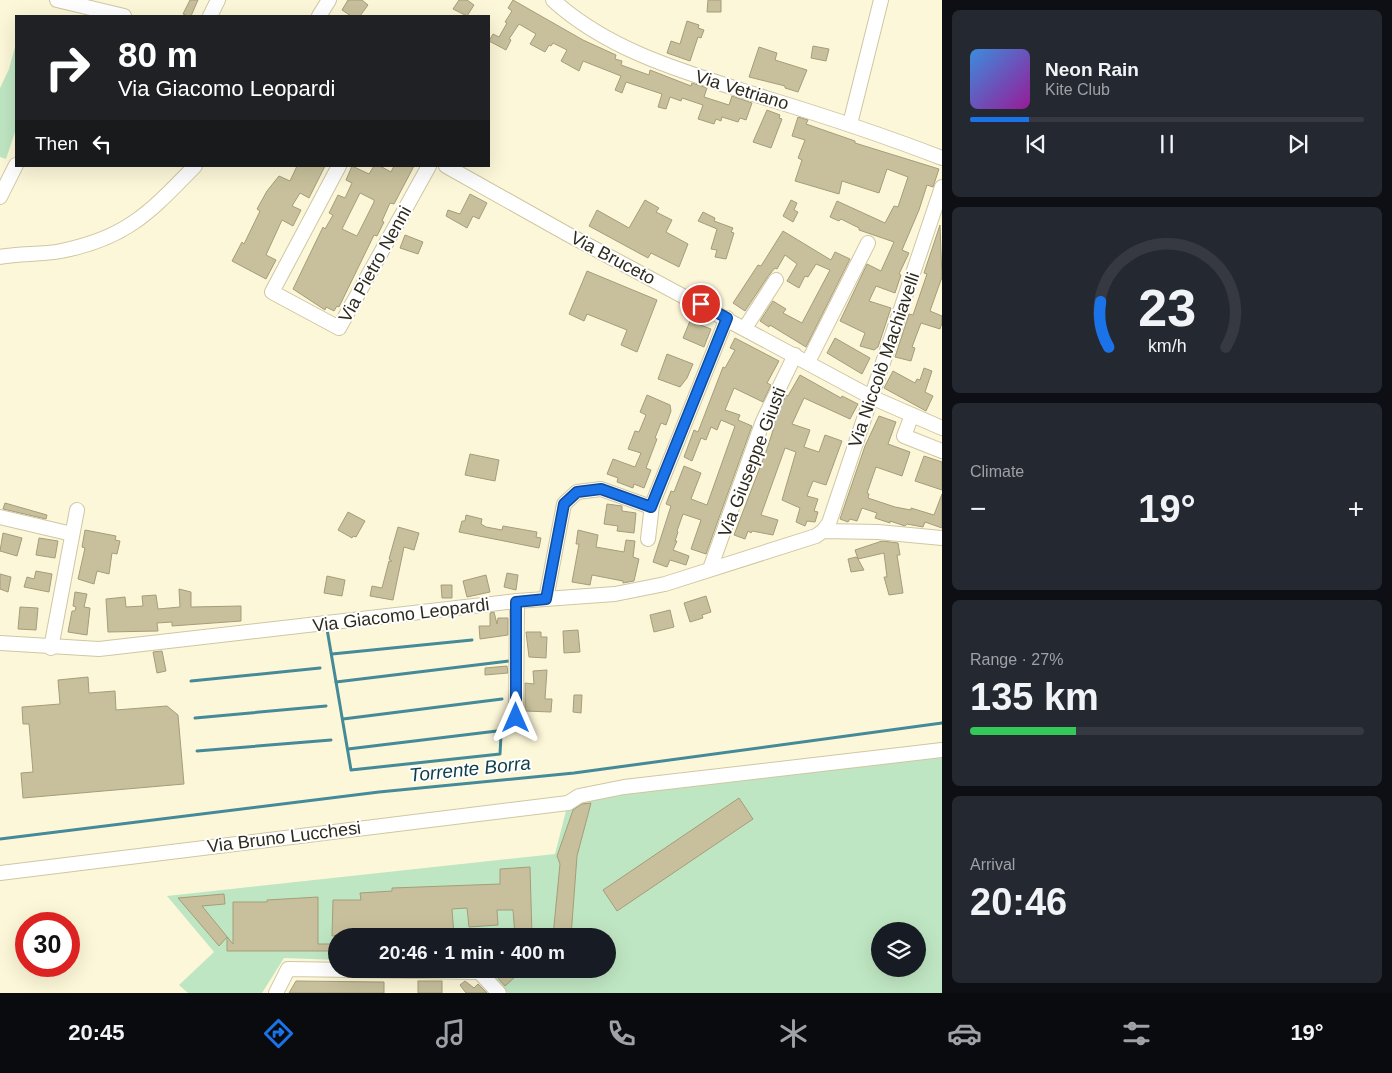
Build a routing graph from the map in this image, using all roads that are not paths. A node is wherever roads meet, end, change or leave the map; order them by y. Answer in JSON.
{"nodes":[{"id":1,"x":57,"y":0,"type":"edge"},
{"id":2,"x":218,"y":0,"type":"edge"},
{"id":3,"x":330,"y":0,"type":"edge"},
{"id":4,"x":553,"y":0,"type":"edge"},
{"id":5,"x":881,"y":0,"type":"edge"},
{"id":6,"x":93,"y":13,"type":"edge"},
{"id":7,"x":114,"y":15,"type":"edge"},
{"id":8,"x":210,"y":15,"type":"edge"},
{"id":9,"x":320,"y":15,"type":"edge"},
{"id":10,"x":850,"y":124,"type":"junction"},
{"id":11,"x":942,"y":158,"type":"edge"},
{"id":12,"x":15,"y":167,"type":"edge"},
{"id":13,"x":194,"y":167,"type":"edge"},
{"id":14,"x":338,"y":167,"type":"edge"},
{"id":15,"x":428,"y":167,"type":"edge"},
{"id":16,"x":448,"y":167,"type":"edge"},
{"id":17,"x":942,"y":187,"type":"edge"},
{"id":18,"x":0,"y":198,"type":"edge"},
{"id":19,"x":868,"y":244,"type":"dead end"},
{"id":20,"x":0,"y":257,"type":"edge"},
{"id":21,"x":776,"y":280,"type":"dead end"},
{"id":22,"x":727,"y":318,"type":"junction"},
{"id":23,"x":745,"y":328,"type":"junction"},
{"id":24,"x":796,"y":356,"type":"junction"},
{"id":25,"x":808,"y":362,"type":"junction"},
{"id":26,"x":871,"y":396,"type":"junction"},
{"id":27,"x":912,"y":415,"type":"junction"},
{"id":28,"x":942,"y":428,"type":"edge"},
{"id":29,"x":942,"y":451,"type":"edge"},
{"id":30,"x":651,"y":507,"type":"junction"},
{"id":31,"x":77,"y":510,"type":"dead end"},
{"id":32,"x":0,"y":517,"type":"edge"},
{"id":33,"x":823,"y":531,"type":"junction"},
{"id":34,"x":72,"y":534,"type":"junction"},
{"id":35,"x":942,"y":538,"type":"edge"},
{"id":36,"x":648,"y":539,"type":"dead end"},
{"id":37,"x":710,"y":569,"type":"junction"},
{"id":38,"x":546,"y":599,"type":"junction"},
{"id":39,"x":516,"y":602,"type":"junction"},
{"id":40,"x":0,"y":643,"type":"edge"},
{"id":41,"x":51,"y":648,"type":"junction"},
{"id":42,"x":516,"y":718,"type":"dead end"},
{"id":43,"x":942,"y":750,"type":"edge"},
{"id":44,"x":0,"y":873,"type":"edge"},
{"id":45,"x":276,"y":993,"type":"edge"},
{"id":46,"x":499,"y":993,"type":"edge"}],
"edges":[{"from":1,"to":6,"type":"street"},
{"from":2,"to":8,"type":"street"},
{"from":3,"to":9,"type":"street"},
{"from":4,"to":10,"type":"street","name":"Via Vetriano"},
{"from":5,"to":10,"type":"street"},
{"from":6,"to":7,"type":"street"},
{"from":10,"to":11,"type":"street","name":"Via Vetriano"},
{"from":12,"to":18,"type":"street"},
{"from":13,"to":20,"type":"street"},
{"from":14,"to":15,"type":"street","name":"Via Pietro Nenni"},
{"from":16,"to":22,"type":"street","name":"Via Bruceto"},
{"from":17,"to":26,"type":"street","name":"Via Niccolò Machiavelli"},
{"from":19,"to":25,"type":"street"},
{"from":21,"to":23,"type":"street"},
{"from":22,"to":23,"type":"street","name":"Via Bruceto"},
{"from":22,"to":30,"type":"street"},
{"from":23,"to":24,"type":"street","name":"Via Bruceto"},
{"from":24,"to":25,"type":"street","name":"Via Bruceto"},
{"from":24,"to":37,"type":"street","name":"Via Giuseppe Giusti"},
{"from":25,"to":26,"type":"street","name":"Via Bruceto"},
{"from":26,"to":27,"type":"street","name":"Via Bruceto"},
{"from":26,"to":33,"type":"street","name":"Via Niccolò Machiavelli"},
{"from":27,"to":28,"type":"street","name":"Via Bruceto"},
{"from":27,"to":29,"type":"street"},
{"from":30,"to":36,"type":"street"},
{"from":30,"to":38,"type":"street"},
{"from":31,"to":34,"type":"street"},
{"from":32,"to":34,"type":"street"},
{"from":33,"to":35,"type":"street","name":"Via Giacomo Leopardi"},
{"from":33,"to":37,"type":"street","name":"Via Giacomo Leopardi"},
{"from":34,"to":41,"type":"street"},
{"from":37,"to":38,"type":"street","name":"Via Giacomo Leopardi"},
{"from":38,"to":39,"type":"street","name":"Via Giacomo Leopardi"},
{"from":39,"to":41,"type":"street","name":"Via Giacomo Leopardi"},
{"from":39,"to":42,"type":"street"},
{"from":40,"to":41,"type":"street","name":"Via Giacomo Leopardi"},
{"from":43,"to":44,"type":"street","name":"Via Bruno Lucchesi"},
{"from":45,"to":46,"type":"street"}]}
